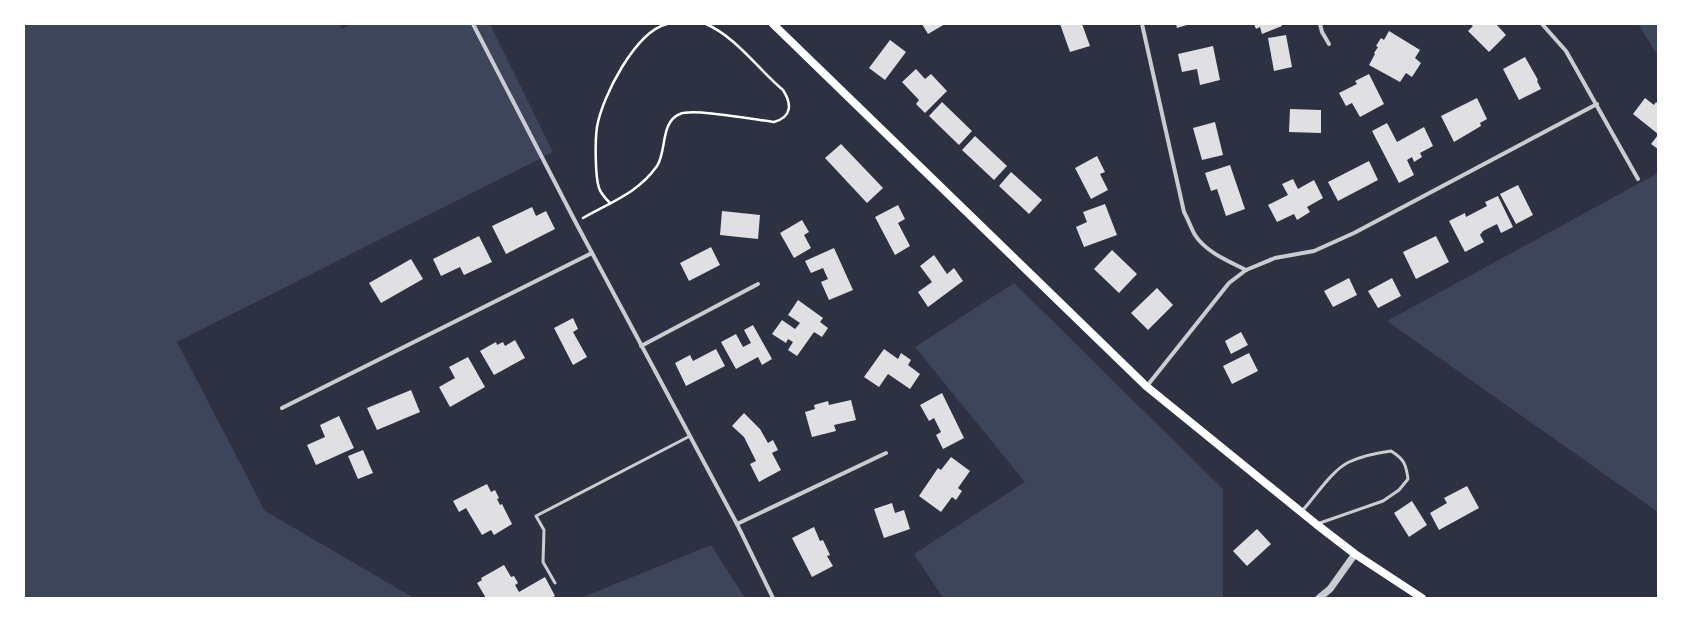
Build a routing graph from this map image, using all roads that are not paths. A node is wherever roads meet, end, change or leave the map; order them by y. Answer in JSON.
{"nodes":[{"id":1,"x":473,"y":24,"type":"edge"},
{"id":2,"x":773,"y":24,"type":"edge"},
{"id":3,"x":1142,"y":24,"type":"edge"},
{"id":4,"x":1320,"y":24,"type":"edge"},
{"id":5,"x":1542,"y":24,"type":"edge"},
{"id":6,"x":1329,"y":44,"type":"dead end"},
{"id":7,"x":1597,"y":104,"type":"junction"},
{"id":8,"x":1638,"y":179,"type":"dead end"},
{"id":9,"x":592,"y":253,"type":"junction"},
{"id":10,"x":1246,"y":270,"type":"junction"},
{"id":11,"x":758,"y":284,"type":"dead end"},
{"id":12,"x":641,"y":346,"type":"junction"},
{"id":13,"x":1146,"y":386,"type":"junction"},
{"id":14,"x":282,"y":408,"type":"dead end"},
{"id":15,"x":690,"y":436,"type":"junction"},
{"id":16,"x":886,"y":453,"type":"dead end"},
{"id":17,"x":1301,"y":513,"type":"junction"},
{"id":18,"x":737,"y":524,"type":"junction"},
{"id":19,"x":1316,"y":524,"type":"junction"},
{"id":20,"x":1355,"y":554,"type":"junction"},
{"id":21,"x":555,"y":583,"type":"dead end"},
{"id":22,"x":773,"y":598,"type":"edge"},
{"id":23,"x":1319,"y":598,"type":"edge"},
{"id":24,"x":1422,"y":598,"type":"edge"}],
"edges":[{"from":1,"to":9,"type":"street"},
{"from":2,"to":13,"type":"main road"},
{"from":3,"to":10,"type":"street"},
{"from":4,"to":6,"type":"street"},
{"from":5,"to":7,"type":"street"},
{"from":7,"to":8,"type":"street"},
{"from":7,"to":10,"type":"street"},
{"from":9,"to":12,"type":"street"},
{"from":9,"to":14,"type":"street"},
{"from":10,"to":13,"type":"street"},
{"from":11,"to":12,"type":"street"},
{"from":12,"to":15,"type":"street"},
{"from":13,"to":17,"type":"main road"},
{"from":15,"to":18,"type":"street"},
{"from":15,"to":21,"type":"lane"},
{"from":16,"to":18,"type":"street"},
{"from":17,"to":19,"type":"main road"},
{"from":17,"to":19,"type":"lane"},
{"from":18,"to":22,"type":"street"},
{"from":19,"to":20,"type":"main road"},
{"from":20,"to":23,"type":"street"},
{"from":20,"to":24,"type":"main road"}]}
